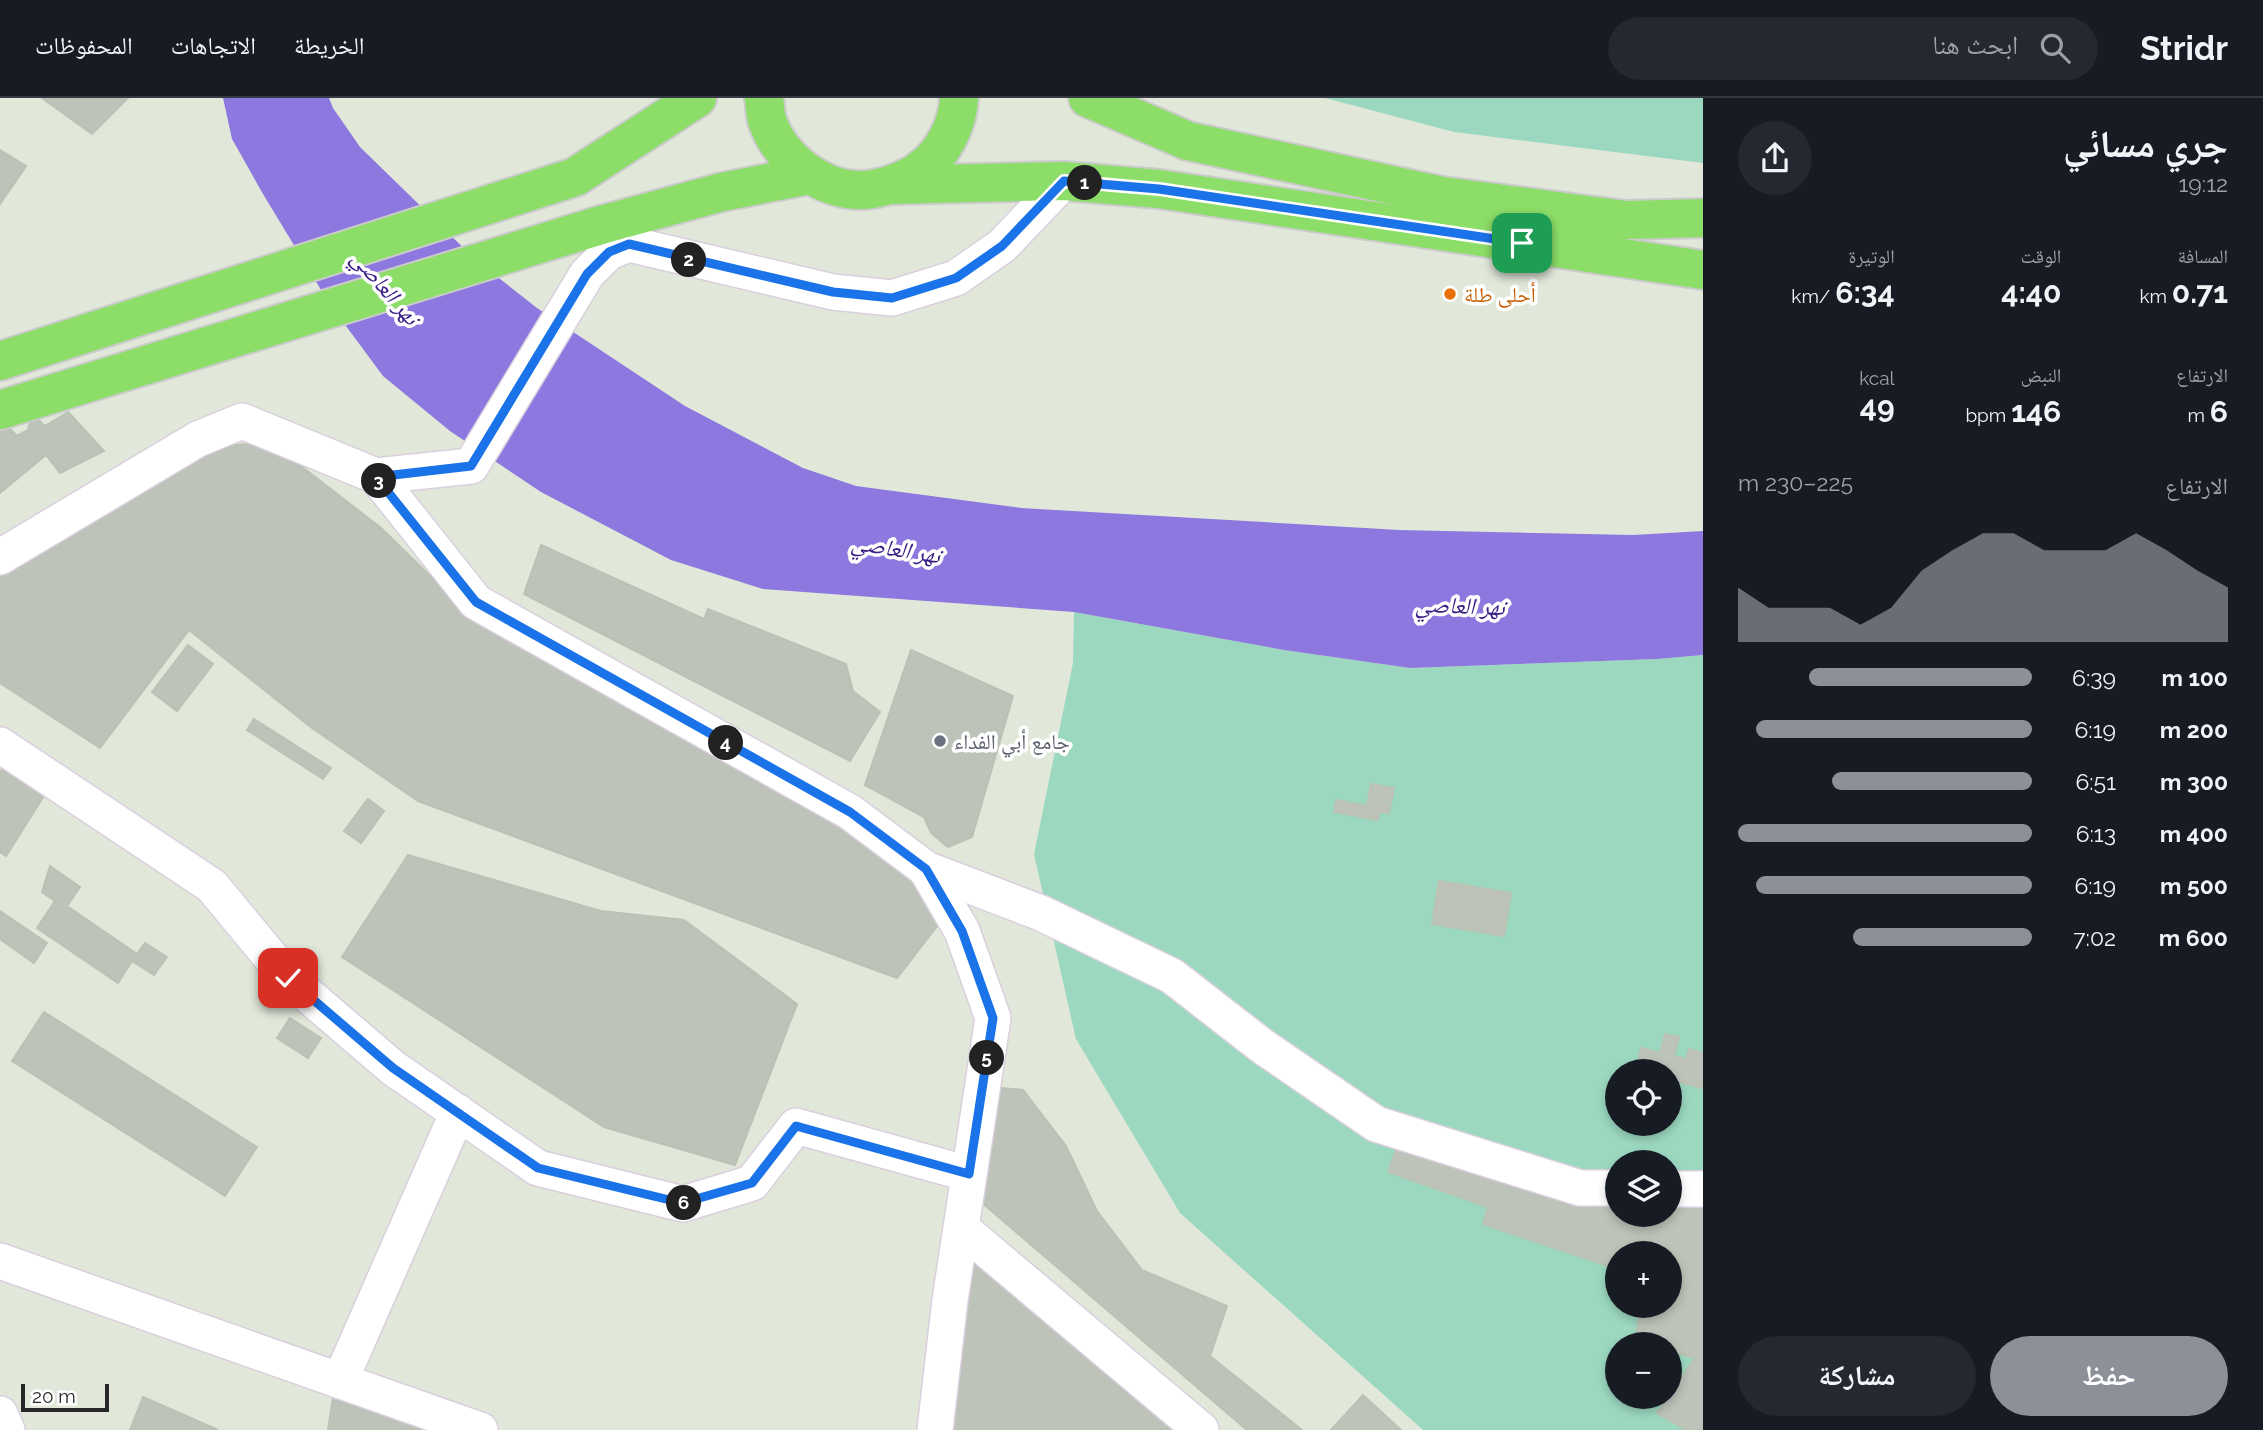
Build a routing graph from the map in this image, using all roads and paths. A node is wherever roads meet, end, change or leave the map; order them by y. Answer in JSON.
{"nodes":[{"id":1,"x":697,"y":98,"type":"edge"},
{"id":2,"x":764,"y":98,"type":"edge"},
{"id":3,"x":958,"y":98,"type":"edge"},
{"id":4,"x":1088,"y":98,"type":"edge"},
{"id":5,"x":809,"y":175,"type":"junction"},
{"id":6,"x":1064,"y":181,"type":"junction"},
{"id":7,"x":890,"y":186,"type":"junction"},
{"id":8,"x":1703,"y":218,"type":"edge"},
{"id":9,"x":1703,"y":270,"type":"edge"},
{"id":10,"x":0,"y":361,"type":"edge"},
{"id":11,"x":0,"y":410,"type":"edge"},
{"id":12,"x":376,"y":477,"type":"junction"},
{"id":13,"x":0,"y":557,"type":"edge"},
{"id":14,"x":0,"y":745,"type":"edge"},
{"id":15,"x":926,"y":869,"type":"junction"},
{"id":16,"x":458,"y":1112,"type":"junction"},
{"id":17,"x":969,"y":1174,"type":"junction"},
{"id":18,"x":1605,"y":1188,"type":"edge"},
{"id":19,"x":1682,"y":1189,"type":"edge"},
{"id":20,"x":1703,"y":1189,"type":"edge"},
{"id":21,"x":961,"y":1228,"type":"junction"},
{"id":22,"x":0,"y":1261,"type":"edge"},
{"id":23,"x":340,"y":1381,"type":"junction"},
{"id":24,"x":0,"y":1413,"type":"edge"},
{"id":25,"x":7,"y":1430,"type":"edge"},
{"id":26,"x":480,"y":1430,"type":"edge"},
{"id":27,"x":935,"y":1430,"type":"edge"},
{"id":28,"x":1201,"y":1430,"type":"edge"}],
"edges":[{"from":1,"to":10,"type":"main road"},
{"from":2,"to":5,"type":"main road"},
{"from":3,"to":7,"type":"main road"},
{"from":4,"to":8,"type":"main road"},
{"from":5,"to":7,"type":"main road"},
{"from":5,"to":11,"type":"main road"},
{"from":6,"to":7,"type":"main road"},
{"from":6,"to":9,"type":"main road"},
{"from":6,"to":12,"type":"street"},
{"from":12,"to":13,"type":"street"},
{"from":12,"to":15,"type":"street"},
{"from":14,"to":16,"type":"street"},
{"from":15,"to":17,"type":"street"},
{"from":15,"to":18,"type":"street"},
{"from":16,"to":17,"type":"street"},
{"from":16,"to":23,"type":"street"},
{"from":17,"to":21,"type":"street"},
{"from":19,"to":20,"type":"street"},
{"from":21,"to":27,"type":"street"},
{"from":21,"to":28,"type":"street"},
{"from":22,"to":23,"type":"street"},
{"from":23,"to":26,"type":"street"},
{"from":24,"to":25,"type":"street"}]}
